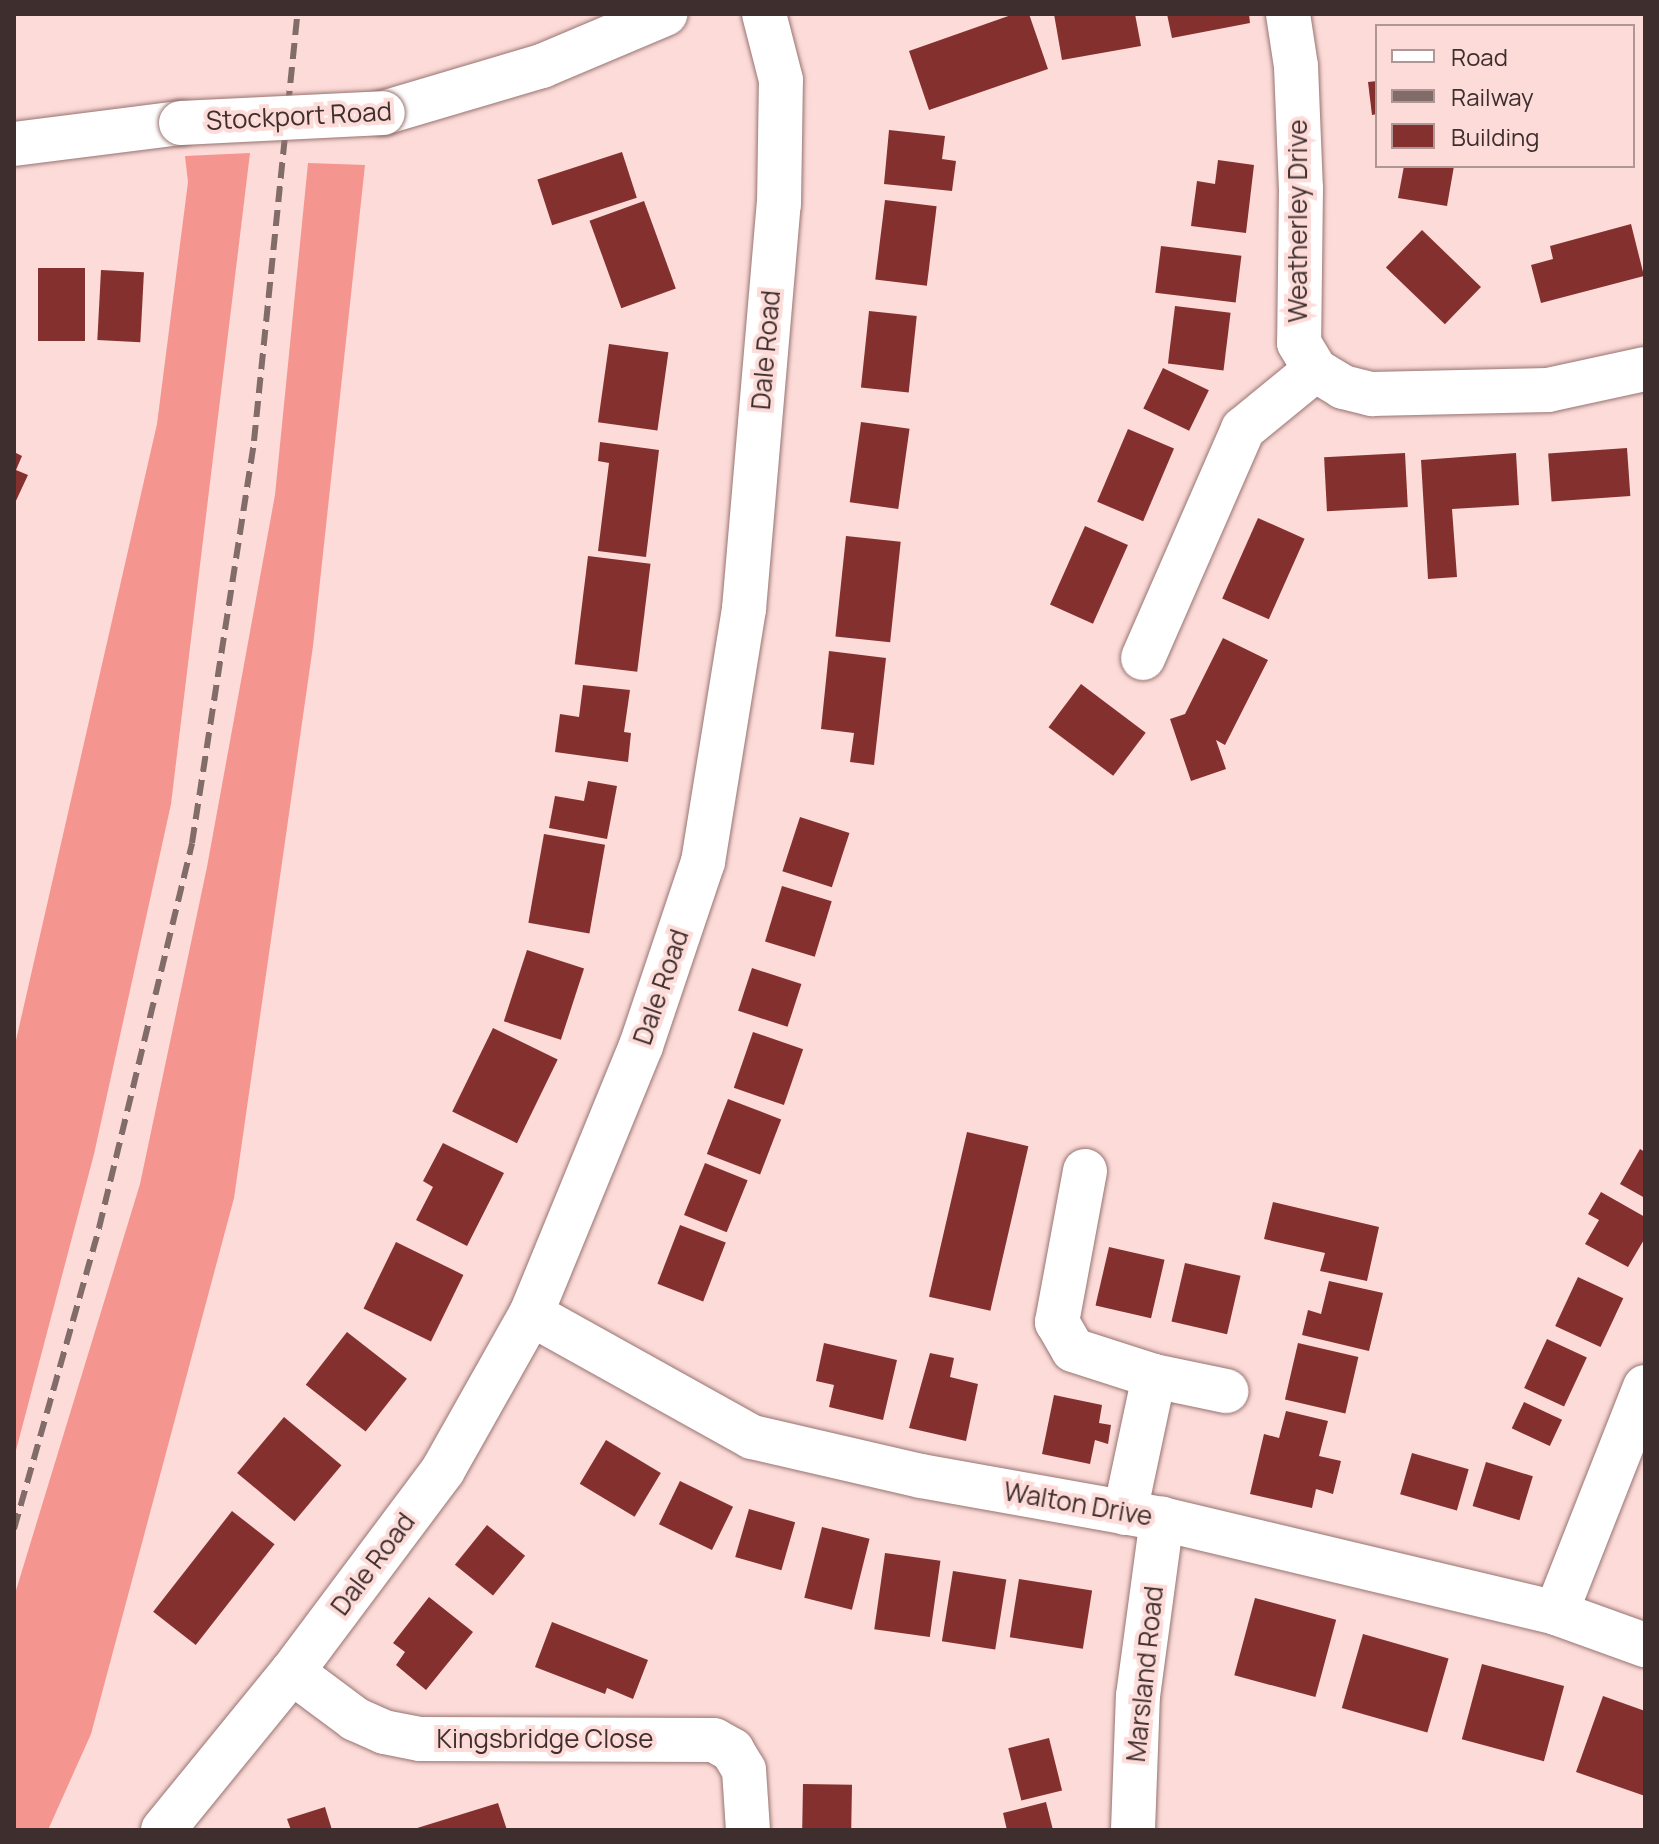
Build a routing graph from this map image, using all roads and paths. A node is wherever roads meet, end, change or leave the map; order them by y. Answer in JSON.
{"nodes":[{"id":1,"x":665,"y":14,"type":"edge"},
{"id":2,"x":764,"y":14,"type":"edge"},
{"id":3,"x":1288,"y":14,"type":"edge"},
{"id":4,"x":14,"y":144,"type":"edge"},
{"id":5,"x":1645,"y":369,"type":"edge"},
{"id":6,"x":1315,"y":370,"type":"junction"},
{"id":7,"x":1143,"y":658,"type":"dead end"},
{"id":8,"x":1085,"y":1171,"type":"dead end"},
{"id":9,"x":531,"y":1314,"type":"junction"},
{"id":10,"x":1154,"y":1376,"type":"junction"},
{"id":11,"x":1645,"y":1387,"type":"edge"},
{"id":12,"x":1226,"y":1391,"type":"dead end"},
{"id":13,"x":1144,"y":1516,"type":"junction"},
{"id":14,"x":1556,"y":1613,"type":"junction"},
{"id":15,"x":1645,"y":1645,"type":"edge"},
{"id":16,"x":292,"y":1672,"type":"junction"},
{"id":17,"x":163,"y":1830,"type":"edge"},
{"id":18,"x":748,"y":1830,"type":"edge"},
{"id":19,"x":1133,"y":1830,"type":"edge"}],
"edges":[{"from":1,"to":4,"type":"street","name":"Stockport Road","bridge":true},
{"from":2,"to":9,"type":"street","name":"Dale Road"},
{"from":3,"to":6,"type":"street","name":"Weatherley Drive"},
{"from":5,"to":6,"type":"street"},
{"from":6,"to":7,"type":"street"},
{"from":8,"to":10,"type":"street"},
{"from":9,"to":13,"type":"street","name":"Walton Drive"},
{"from":9,"to":16,"type":"street","name":"Dale Road"},
{"from":10,"to":12,"type":"street"},
{"from":10,"to":13,"type":"street","name":"Marsland Road"},
{"from":11,"to":14,"type":"street"},
{"from":13,"to":14,"type":"street","name":"Walton Drive"},
{"from":13,"to":19,"type":"street","name":"Marsland Road"},
{"from":14,"to":15,"type":"street","name":"Walton Drive"},
{"from":16,"to":17,"type":"street","name":"Dale Road"},
{"from":16,"to":18,"type":"street","name":"Kingsbridge Close"}]}
